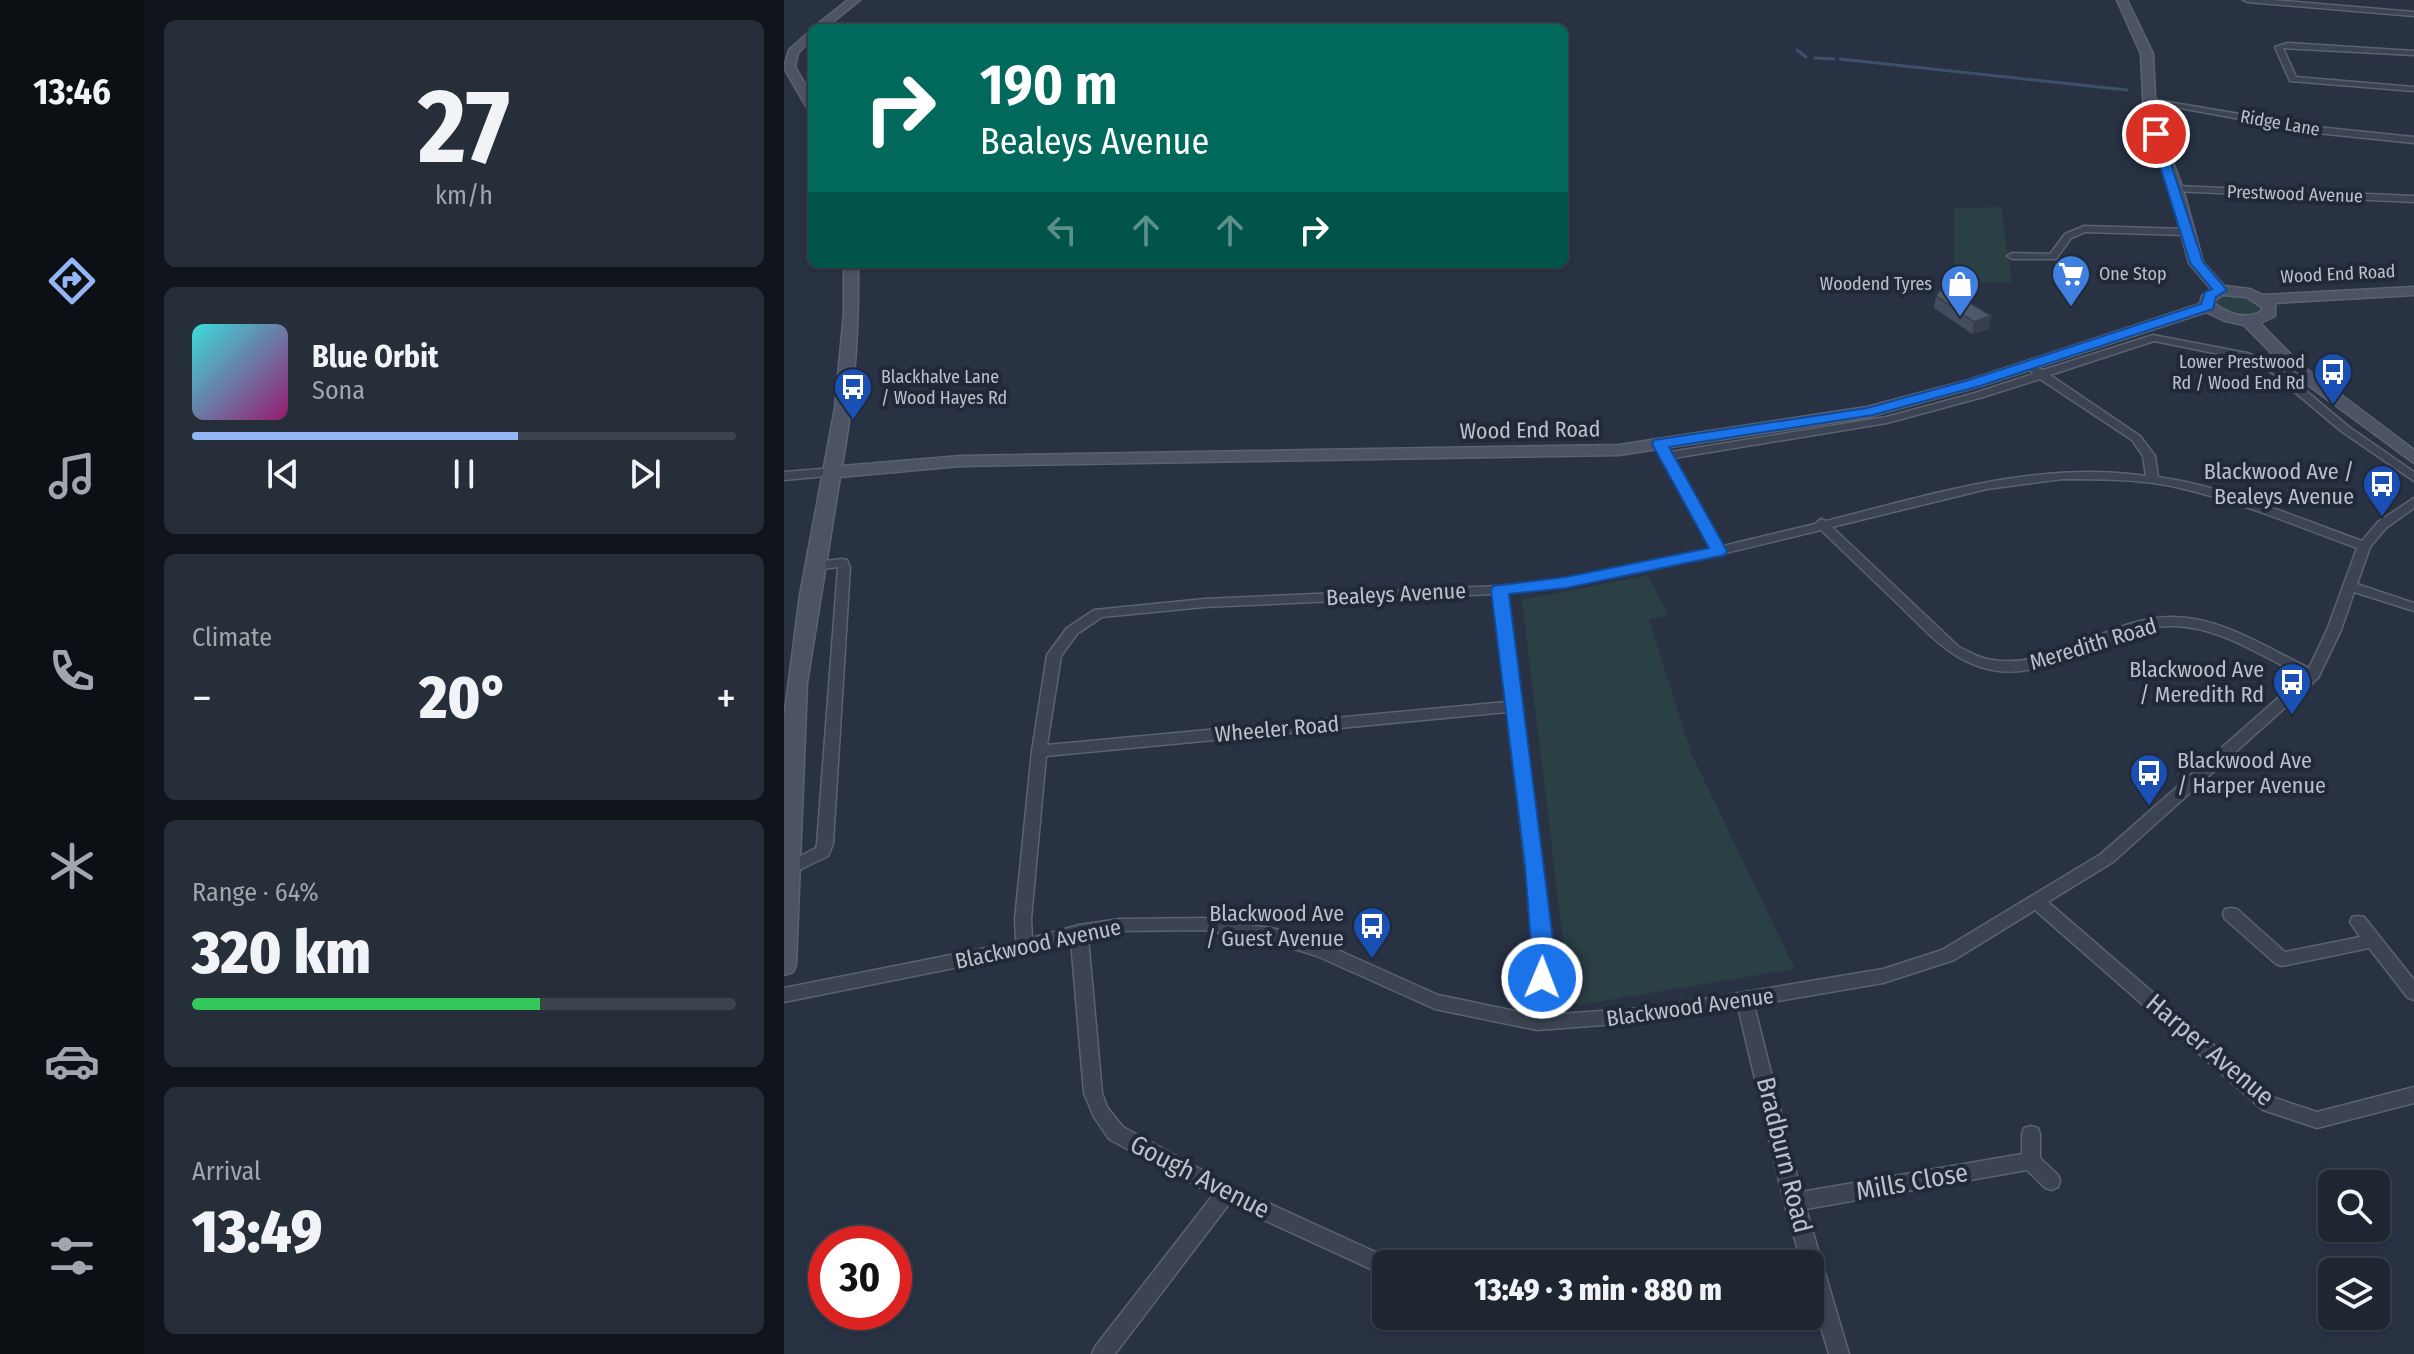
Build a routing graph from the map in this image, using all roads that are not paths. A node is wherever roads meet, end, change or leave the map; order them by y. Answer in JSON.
{"nodes":[{"id":1,"x":855,"y":0,"type":"edge"},
{"id":2,"x":2122,"y":0,"type":"edge"},
{"id":3,"x":2247,"y":0,"type":"edge"},
{"id":4,"x":2353,"y":0,"type":"edge"},
{"id":5,"x":2358,"y":10,"type":"junction"},
{"id":6,"x":2414,"y":14,"type":"edge"},
{"id":7,"x":823,"y":24,"type":"edge"},
{"id":8,"x":808,"y":36,"type":"edge"},
{"id":9,"x":2414,"y":53,"type":"edge"},
{"id":10,"x":2414,"y":89,"type":"edge"},
{"id":11,"x":808,"y":99,"type":"edge"},
{"id":12,"x":2147,"y":100,"type":"junction"},
{"id":13,"x":2414,"y":140,"type":"edge"},
{"id":14,"x":2176,"y":189,"type":"junction"},
{"id":15,"x":2414,"y":199,"type":"edge"},
{"id":16,"x":2186,"y":232,"type":"junction"},
{"id":17,"x":2012,"y":256,"type":"dead end"},
{"id":18,"x":851,"y":268,"type":"edge"},
{"id":19,"x":2220,"y":290,"type":"junction"},
{"id":20,"x":2414,"y":291,"type":"edge"},
{"id":21,"x":2263,"y":299,"type":"junction"},
{"id":22,"x":2208,"y":306,"type":"junction"},
{"id":23,"x":2249,"y":321,"type":"junction"},
{"id":24,"x":2034,"y":370,"type":"junction"},
{"id":25,"x":1663,"y":450,"type":"junction"},
{"id":26,"x":2414,"y":458,"type":"edge"},
{"id":27,"x":834,"y":472,"type":"junction"},
{"id":28,"x":784,"y":476,"type":"edge"},
{"id":29,"x":2414,"y":477,"type":"edge"},
{"id":30,"x":2152,"y":479,"type":"junction"},
{"id":31,"x":2414,"y":502,"type":"edge"},
{"id":32,"x":1821,"y":523,"type":"junction"},
{"id":33,"x":2364,"y":546,"type":"junction"},
{"id":34,"x":1719,"y":551,"type":"junction"},
{"id":35,"x":815,"y":566,"type":"junction"},
{"id":36,"x":2348,"y":586,"type":"junction"},
{"id":37,"x":1499,"y":590,"type":"junction"},
{"id":38,"x":2414,"y":607,"type":"edge"},
{"id":39,"x":2313,"y":675,"type":"junction"},
{"id":40,"x":1515,"y":706,"type":"junction"},
{"id":41,"x":1039,"y":751,"type":"junction"},
{"id":42,"x":791,"y":868,"type":"junction"},
{"id":43,"x":2036,"y":901,"type":"junction"},
{"id":44,"x":2231,"y":914,"type":"dead end"},
{"id":45,"x":2358,"y":922,"type":"dead end"},
{"id":46,"x":1079,"y":932,"type":"junction"},
{"id":47,"x":2373,"y":941,"type":"junction"},
{"id":48,"x":1024,"y":947,"type":"junction"},
{"id":49,"x":784,"y":965,"type":"edge"},
{"id":50,"x":2414,"y":993,"type":"edge"},
{"id":51,"x":784,"y":995,"type":"edge"},
{"id":52,"x":1745,"y":1001,"type":"junction"},
{"id":53,"x":1537,"y":1023,"type":"junction"},
{"id":54,"x":2414,"y":1095,"type":"edge"},
{"id":55,"x":2031,"y":1134,"type":"dead end"},
{"id":56,"x":2031,"y":1161,"type":"junction"},
{"id":57,"x":2051,"y":1181,"type":"dead end"},
{"id":58,"x":1226,"y":1193,"type":"junction"},
{"id":59,"x":1794,"y":1202,"type":"junction"},
{"id":60,"x":1807,"y":1250,"type":"edge"},
{"id":61,"x":1372,"y":1261,"type":"edge"},
{"id":62,"x":1824,"y":1307,"type":"edge"},
{"id":63,"x":1102,"y":1354,"type":"edge"},
{"id":64,"x":1839,"y":1354,"type":"edge"}],
"edges":[{"from":1,"to":7,"type":"street"},
{"from":2,"to":12,"type":"street"},
{"from":3,"to":5,"type":"street"},
{"from":4,"to":5,"type":"street"},
{"from":5,"to":6,"type":"street"},
{"from":8,"to":11,"type":"street"},
{"from":9,"to":10,"type":"street"},
{"from":12,"to":13,"type":"street","name":"Ridge Lane"},
{"from":12,"to":14,"type":"street"},
{"from":14,"to":15,"type":"street","name":"Prestwood Avenue"},
{"from":14,"to":16,"type":"street"},
{"from":16,"to":17,"type":"street"},
{"from":16,"to":19,"type":"street"},
{"from":18,"to":27,"type":"street"},
{"from":19,"to":21,"type":"street","name":"Wood End Road"},
{"from":19,"to":22,"type":"street"},
{"from":20,"to":21,"type":"street","name":"Wood End Road"},
{"from":21,"to":23,"type":"street"},
{"from":22,"to":23,"type":"street"},
{"from":22,"to":24,"type":"street","name":"Wood End Road"},
{"from":23,"to":26,"type":"street"},
{"from":24,"to":25,"type":"street","name":"Wood End Road"},
{"from":24,"to":29,"type":"street"},
{"from":24,"to":30,"type":"street"},
{"from":25,"to":27,"type":"street","name":"Wood End Road"},
{"from":25,"to":34,"type":"street"},
{"from":27,"to":28,"type":"street"},
{"from":27,"to":35,"type":"street"},
{"from":30,"to":32,"type":"street","name":"Bealeys Avenue"},
{"from":30,"to":33,"type":"street","name":"Bealeys Avenue"},
{"from":31,"to":33,"type":"street","name":"Blackwood Avenue"},
{"from":32,"to":34,"type":"street","name":"Bealeys Avenue"},
{"from":32,"to":39,"type":"street","name":"Meredith Road"},
{"from":33,"to":36,"type":"street","name":"Blackwood Avenue"},
{"from":34,"to":37,"type":"street","name":"Bealeys Avenue"},
{"from":35,"to":42,"type":"street"},
{"from":35,"to":42,"type":"street"},
{"from":36,"to":38,"type":"street"},
{"from":36,"to":39,"type":"street","name":"Blackwood Avenue"},
{"from":37,"to":40,"type":"street"},
{"from":37,"to":41,"type":"street","name":"Bealeys Avenue"},
{"from":39,"to":43,"type":"street","name":"Blackwood Avenue"},
{"from":40,"to":41,"type":"street","name":"Wheeler Road"},
{"from":40,"to":53,"type":"street"},
{"from":41,"to":48,"type":"street","name":"Bealeys Avenue"},
{"from":42,"to":49,"type":"street"},
{"from":43,"to":52,"type":"street","name":"Blackwood Avenue"},
{"from":43,"to":54,"type":"street","name":"Harper Avenue"},
{"from":44,"to":47,"type":"street"},
{"from":45,"to":47,"type":"street"},
{"from":46,"to":48,"type":"street","name":"Blackwood Avenue"},
{"from":46,"to":53,"type":"street","name":"Blackwood Avenue"},
{"from":46,"to":58,"type":"street","name":"Gough Avenue"},
{"from":47,"to":50,"type":"street"},
{"from":48,"to":51,"type":"street","name":"Blackwood Avenue"},
{"from":52,"to":53,"type":"street","name":"Blackwood Avenue"},
{"from":52,"to":59,"type":"street","name":"Bradburn Road"},
{"from":55,"to":56,"type":"street"},
{"from":56,"to":57,"type":"street"},
{"from":56,"to":59,"type":"street","name":"Mills Close"},
{"from":58,"to":61,"type":"street","name":"Gough Avenue"},
{"from":58,"to":63,"type":"street"},
{"from":59,"to":60,"type":"street","name":"Bradburn Road"},
{"from":62,"to":64,"type":"street","name":"Bradburn Road"}]}
